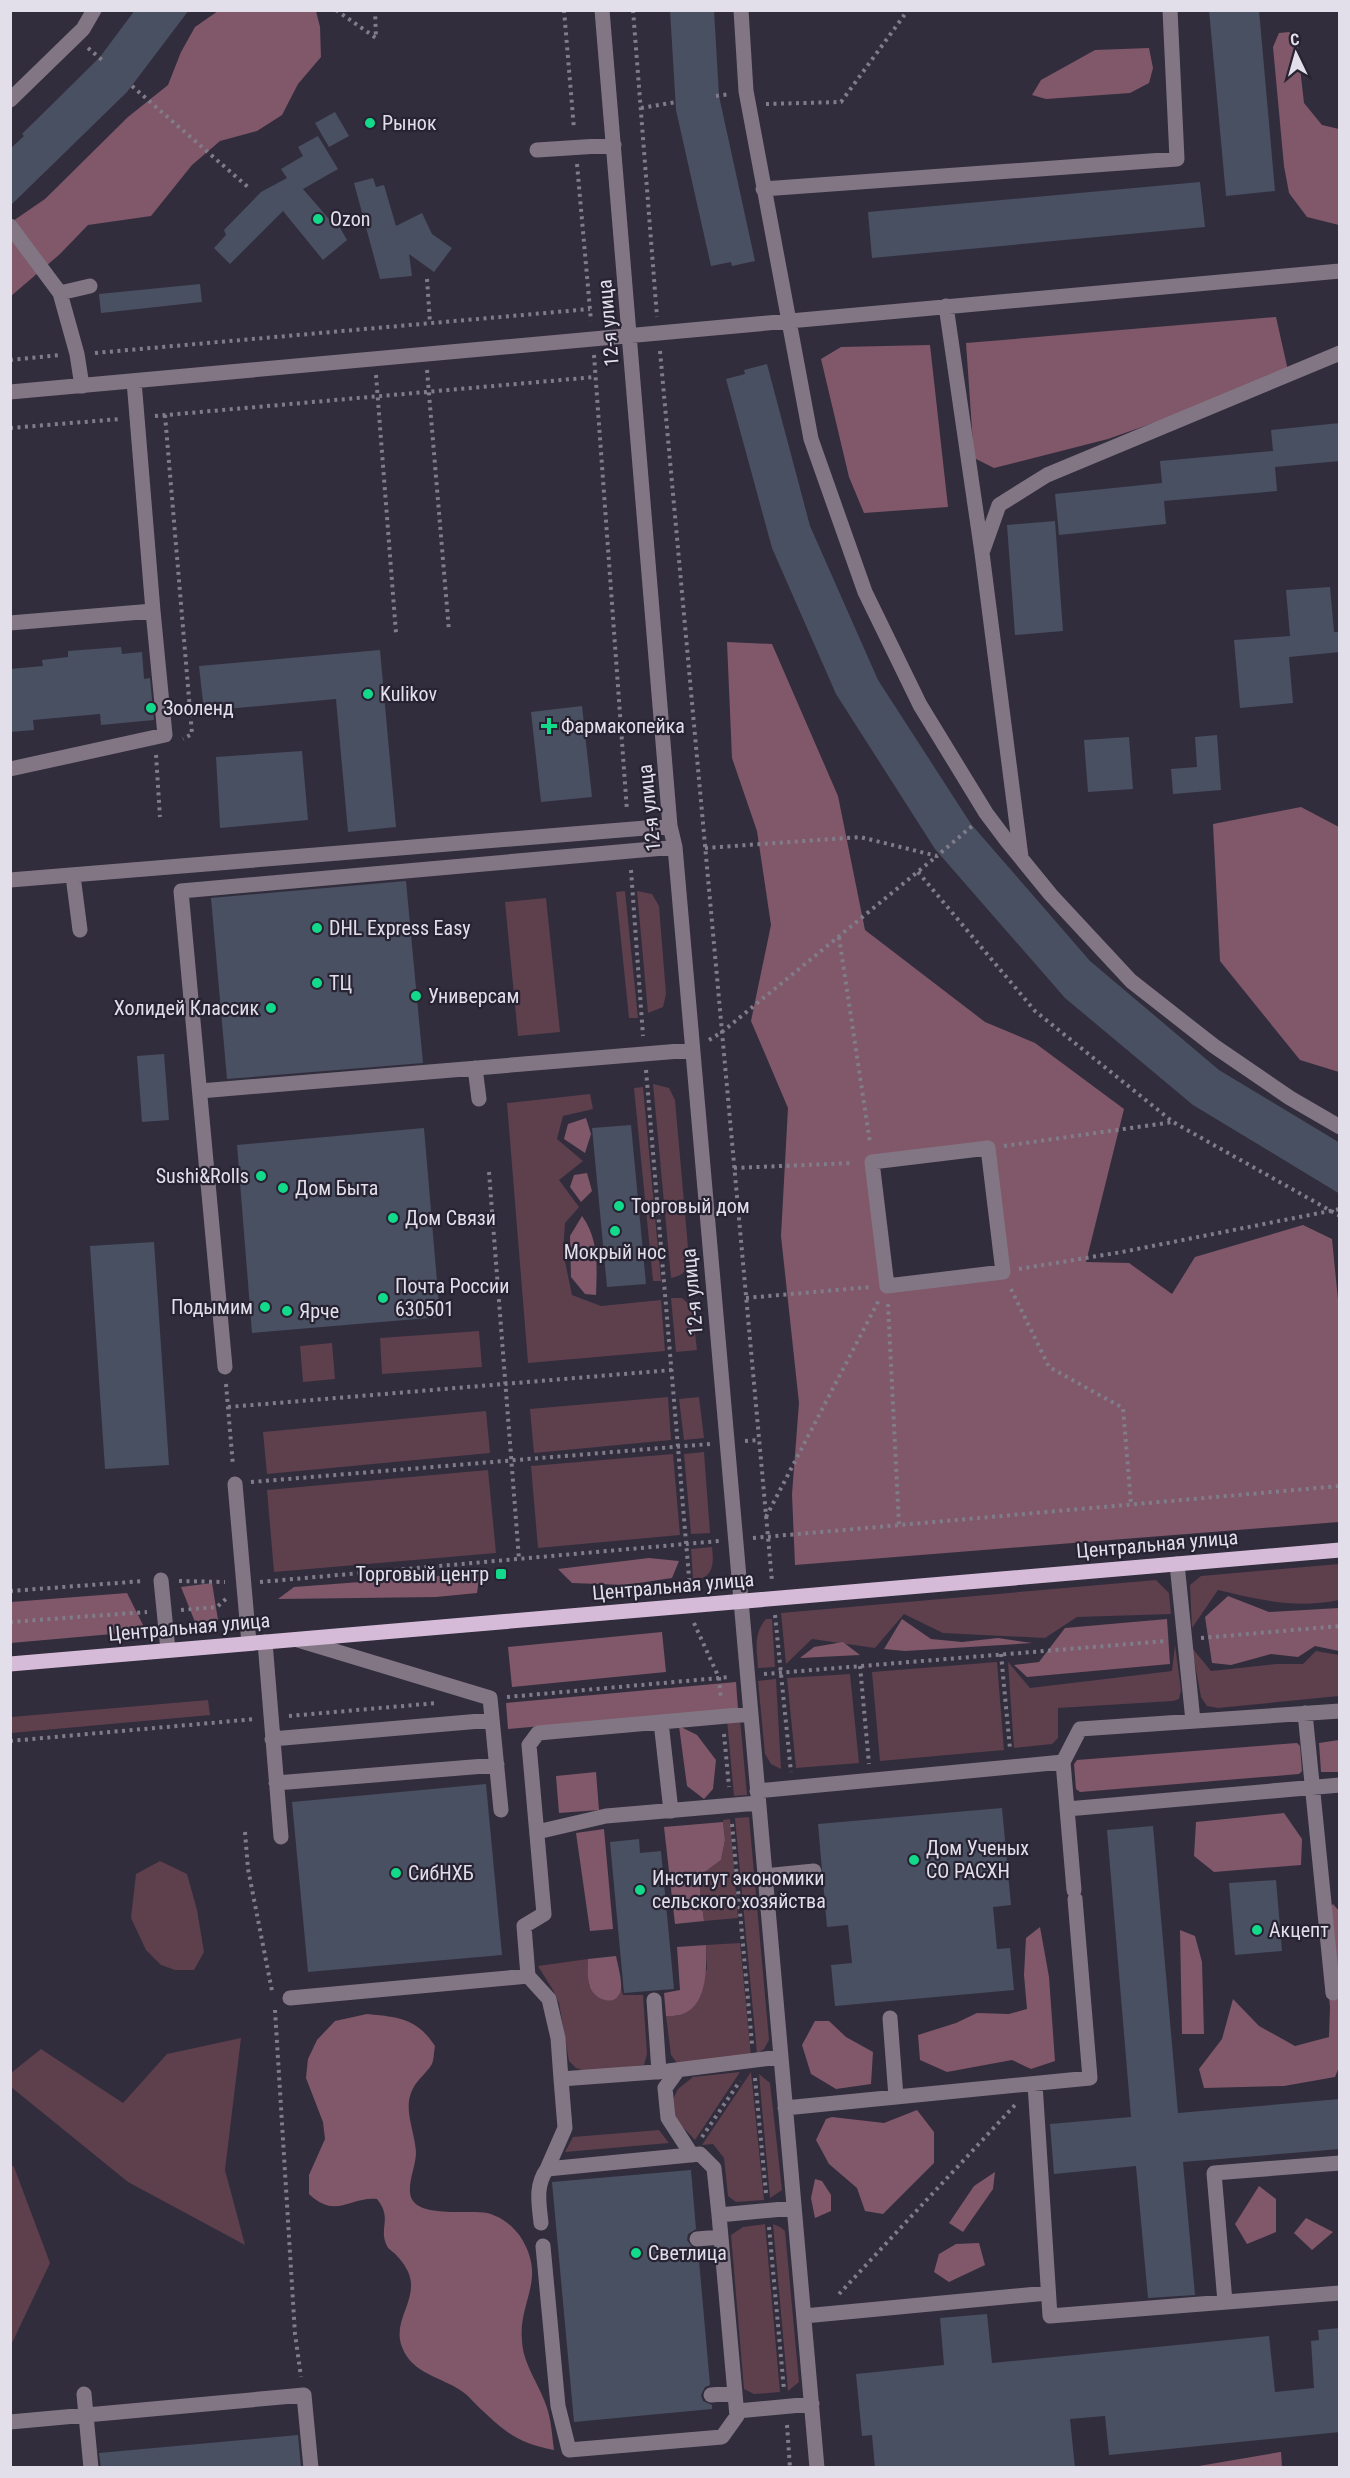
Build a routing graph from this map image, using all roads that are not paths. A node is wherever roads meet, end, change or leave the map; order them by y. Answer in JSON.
{"nodes":[{"id":1,"x":94,"y":10,"type":"edge"},
{"id":2,"x":602,"y":10,"type":"edge"},
{"id":3,"x":741,"y":10,"type":"edge"},
{"id":4,"x":1170,"y":10,"type":"edge"},
{"id":5,"x":10,"y":100,"type":"edge"},
{"id":6,"x":614,"y":145,"type":"junction"},
{"id":7,"x":537,"y":150,"type":"dead end"},
{"id":8,"x":763,"y":189,"type":"junction"},
{"id":9,"x":10,"y":226,"type":"edge"},
{"id":10,"x":1340,"y":271,"type":"edge"},
{"id":11,"x":90,"y":286,"type":"dead end"},
{"id":12,"x":60,"y":293,"type":"junction"},
{"id":13,"x":946,"y":306,"type":"junction"},
{"id":14,"x":788,"y":322,"type":"junction"},
{"id":15,"x":630,"y":336,"type":"junction"},
{"id":16,"x":1340,"y":353,"type":"edge"},
{"id":17,"x":134,"y":381,"type":"junction"},
{"id":18,"x":82,"y":386,"type":"junction"},
{"id":19,"x":10,"y":392,"type":"edge"},
{"id":20,"x":982,"y":553,"type":"junction"},
{"id":21,"x":153,"y":611,"type":"junction"},
{"id":22,"x":10,"y":623,"type":"edge"},
{"id":23,"x":10,"y":769,"type":"edge"},
{"id":24,"x":670,"y":826,"type":"junction"},
{"id":25,"x":675,"y":847,"type":"junction"},
{"id":26,"x":1021,"y":857,"type":"junction"},
{"id":27,"x":73,"y":876,"type":"junction"},
{"id":28,"x":10,"y":880,"type":"edge"},
{"id":29,"x":80,"y":930,"type":"dead end"},
{"id":30,"x":692,"y":1050,"type":"junction"},
{"id":31,"x":475,"y":1068,"type":"junction"},
{"id":32,"x":200,"y":1091,"type":"junction"},
{"id":33,"x":479,"y":1099,"type":"dead end"},
{"id":34,"x":1340,"y":1127,"type":"edge"},
{"id":35,"x":887,"y":1286,"type":"joint"},
{"id":36,"x":225,"y":1367,"type":"road end"},
{"id":37,"x":235,"y":1484,"type":"road end"},
{"id":38,"x":1340,"y":1550,"type":"edge"},
{"id":39,"x":1177,"y":1564,"type":"junction"},
{"id":40,"x":160,"y":1580,"type":"road end"},
{"id":41,"x":740,"y":1601,"type":"junction"},
{"id":42,"x":296,"y":1639,"type":"junction"},
{"id":43,"x":265,"y":1642,"type":"junction"},
{"id":44,"x":249,"y":1644,"type":"junction"},
{"id":45,"x":168,"y":1650,"type":"junction"},
{"id":46,"x":10,"y":1664,"type":"edge"},
{"id":47,"x":1340,"y":1710,"type":"edge"},
{"id":48,"x":1305,"y":1713,"type":"junction"},
{"id":49,"x":750,"y":1714,"type":"junction"},
{"id":50,"x":492,"y":1720,"type":"junction"},
{"id":51,"x":1193,"y":1721,"type":"junction"},
{"id":52,"x":661,"y":1722,"type":"junction"},
{"id":53,"x":272,"y":1739,"type":"junction"},
{"id":54,"x":1063,"y":1762,"type":"junction"},
{"id":55,"x":497,"y":1765,"type":"junction"},
{"id":56,"x":276,"y":1783,"type":"junction"},
{"id":57,"x":1340,"y":1785,"type":"edge"},
{"id":58,"x":1313,"y":1788,"type":"junction"},
{"id":59,"x":757,"y":1797,"type":"junction"},
{"id":60,"x":1067,"y":1809,"type":"junction"},
{"id":61,"x":501,"y":1810,"type":"dead end"},
{"id":62,"x":671,"y":1811,"type":"junction"},
{"id":63,"x":537,"y":1832,"type":"junction"},
{"id":64,"x":281,"y":1837,"type":"dead end"},
{"id":65,"x":814,"y":1871,"type":"dead end"},
{"id":66,"x":764,"y":1876,"type":"junction"},
{"id":67,"x":528,"y":1976,"type":"junction"},
{"id":68,"x":1333,"y":1993,"type":"dead end"},
{"id":69,"x":654,"y":2000,"type":"dead end"},
{"id":70,"x":282,"y":2001,"type":"road end"},
{"id":71,"x":890,"y":2018,"type":"dead end"},
{"id":72,"x":780,"y":2057,"type":"junction"},
{"id":73,"x":678,"y":2070,"type":"junction"},
{"id":74,"x":659,"y":2072,"type":"junction"},
{"id":75,"x":561,"y":2079,"type":"junction"},
{"id":76,"x":1035,"y":2084,"type":"junction"},
{"id":77,"x":897,"y":2097,"type":"junction"},
{"id":78,"x":785,"y":2108,"type":"junction"},
{"id":79,"x":692,"y":2155,"type":"junction"},
{"id":80,"x":1340,"y":2163,"type":"edge"},
{"id":81,"x":547,"y":2169,"type":"junction"},
{"id":82,"x":794,"y":2208,"type":"junction"},
{"id":83,"x":719,"y":2215,"type":"junction"},
{"id":84,"x":541,"y":2223,"type":"dead end"},
{"id":85,"x":721,"y":2236,"type":"junction"},
{"id":86,"x":697,"y":2239,"type":"dead end"},
{"id":87,"x":543,"y":2246,"type":"dead end"},
{"id":88,"x":1048,"y":2293,"type":"junction"},
{"id":89,"x":1340,"y":2293,"type":"edge"},
{"id":90,"x":1225,"y":2302,"type":"junction"},
{"id":91,"x":804,"y":2316,"type":"junction"},
{"id":92,"x":735,"y":2393,"type":"junction"},
{"id":93,"x":84,"y":2394,"type":"dead end"},
{"id":94,"x":711,"y":2395,"type":"dead end"},
{"id":95,"x":812,"y":2404,"type":"junction"},
{"id":96,"x":737,"y":2411,"type":"junction"},
{"id":97,"x":86,"y":2414,"type":"junction"},
{"id":98,"x":10,"y":2422,"type":"edge"},
{"id":99,"x":92,"y":2468,"type":"edge"},
{"id":100,"x":310,"y":2468,"type":"edge"},
{"id":101,"x":817,"y":2468,"type":"edge"}],
"edges":[{"from":1,"to":5,"type":"street"},
{"from":2,"to":6,"type":"street","name":"12-я улица"},
{"from":3,"to":8,"type":"street"},
{"from":4,"to":8,"type":"street"},
{"from":6,"to":7,"type":"street"},
{"from":6,"to":15,"type":"street","name":"12-я улица"},
{"from":8,"to":14,"type":"street"},
{"from":9,"to":12,"type":"street"},
{"from":10,"to":13,"type":"street"},
{"from":11,"to":12,"type":"street"},
{"from":12,"to":18,"type":"street"},
{"from":13,"to":14,"type":"street"},
{"from":13,"to":20,"type":"street"},
{"from":14,"to":15,"type":"street"},
{"from":14,"to":26,"type":"street"},
{"from":15,"to":17,"type":"street"},
{"from":15,"to":24,"type":"street","name":"12-я улица"},
{"from":16,"to":20,"type":"street"},
{"from":17,"to":18,"type":"street"},
{"from":17,"to":21,"type":"street"},
{"from":18,"to":19,"type":"street"},
{"from":20,"to":26,"type":"street"},
{"from":21,"to":22,"type":"street"},
{"from":21,"to":23,"type":"street"},
{"from":24,"to":25,"type":"street","name":"12-я улица"},
{"from":24,"to":27,"type":"street"},
{"from":25,"to":30,"type":"street","name":"12-я улица"},
{"from":25,"to":32,"type":"street"},
{"from":26,"to":34,"type":"street"},
{"from":27,"to":28,"type":"street"},
{"from":27,"to":29,"type":"street"},
{"from":30,"to":31,"type":"street"},
{"from":30,"to":41,"type":"street","name":"12-я улица"},
{"from":31,"to":32,"type":"street"},
{"from":31,"to":33,"type":"street"},
{"from":32,"to":36,"type":"street"},
{"from":35,"to":35,"type":"street"},
{"from":37,"to":44,"type":"street"},
{"from":38,"to":39,"type":"main road","name":"Центральная улица"},
{"from":39,"to":41,"type":"main road","name":"Центральная улица"},
{"from":39,"to":51,"type":"street"},
{"from":40,"to":45,"type":"street"},
{"from":41,"to":42,"type":"main road","name":"Центральная улица"},
{"from":41,"to":49,"type":"street","name":"12-я улица"},
{"from":42,"to":43,"type":"main road","name":"Центральная улица"},
{"from":42,"to":50,"type":"street"},
{"from":43,"to":44,"type":"main road","name":"Центральная улица"},
{"from":43,"to":53,"type":"street"},
{"from":44,"to":45,"type":"main road","name":"Центральная улица"},
{"from":45,"to":46,"type":"main road","name":"Центральная улица"},
{"from":47,"to":48,"type":"street"},
{"from":48,"to":51,"type":"street"},
{"from":48,"to":58,"type":"street"},
{"from":49,"to":52,"type":"street"},
{"from":49,"to":59,"type":"street","name":"12-я улица"},
{"from":50,"to":53,"type":"street"},
{"from":50,"to":55,"type":"street"},
{"from":51,"to":54,"type":"street"},
{"from":52,"to":62,"type":"street"},
{"from":52,"to":63,"type":"street"},
{"from":53,"to":56,"type":"street"},
{"from":54,"to":59,"type":"street"},
{"from":54,"to":60,"type":"street"},
{"from":55,"to":56,"type":"street"},
{"from":55,"to":61,"type":"street"},
{"from":56,"to":64,"type":"street"},
{"from":57,"to":58,"type":"street"},
{"from":58,"to":60,"type":"street"},
{"from":58,"to":68,"type":"street"},
{"from":59,"to":62,"type":"street"},
{"from":59,"to":66,"type":"street","name":"12-я улица"},
{"from":60,"to":76,"type":"street"},
{"from":62,"to":63,"type":"street"},
{"from":63,"to":67,"type":"street"},
{"from":65,"to":66,"type":"street"},
{"from":66,"to":72,"type":"street","name":"12-я улица"},
{"from":67,"to":70,"type":"street"},
{"from":67,"to":75,"type":"street"},
{"from":69,"to":74,"type":"street"},
{"from":71,"to":77,"type":"street"},
{"from":72,"to":73,"type":"street"},
{"from":72,"to":78,"type":"street","name":"12-я улица"},
{"from":73,"to":74,"type":"street"},
{"from":73,"to":79,"type":"street"},
{"from":74,"to":75,"type":"street"},
{"from":75,"to":81,"type":"street"},
{"from":76,"to":77,"type":"street"},
{"from":76,"to":88,"type":"street"},
{"from":77,"to":78,"type":"street"},
{"from":78,"to":82,"type":"street","name":"12-я улица"},
{"from":79,"to":81,"type":"street"},
{"from":79,"to":83,"type":"street"},
{"from":80,"to":90,"type":"street"},
{"from":81,"to":84,"type":"street"},
{"from":82,"to":83,"type":"street"},
{"from":82,"to":91,"type":"street","name":"12-я улица"},
{"from":83,"to":85,"type":"street"},
{"from":85,"to":86,"type":"street"},
{"from":85,"to":92,"type":"street"},
{"from":87,"to":96,"type":"street"},
{"from":88,"to":90,"type":"street"},
{"from":88,"to":91,"type":"street"},
{"from":89,"to":90,"type":"street"},
{"from":91,"to":95,"type":"street","name":"12-я улица"},
{"from":92,"to":94,"type":"street"},
{"from":92,"to":96,"type":"street"},
{"from":93,"to":97,"type":"street"},
{"from":95,"to":96,"type":"street"},
{"from":95,"to":101,"type":"street","name":"12-я улица"},
{"from":97,"to":98,"type":"street"},
{"from":97,"to":99,"type":"street"},
{"from":97,"to":100,"type":"street"}]}
